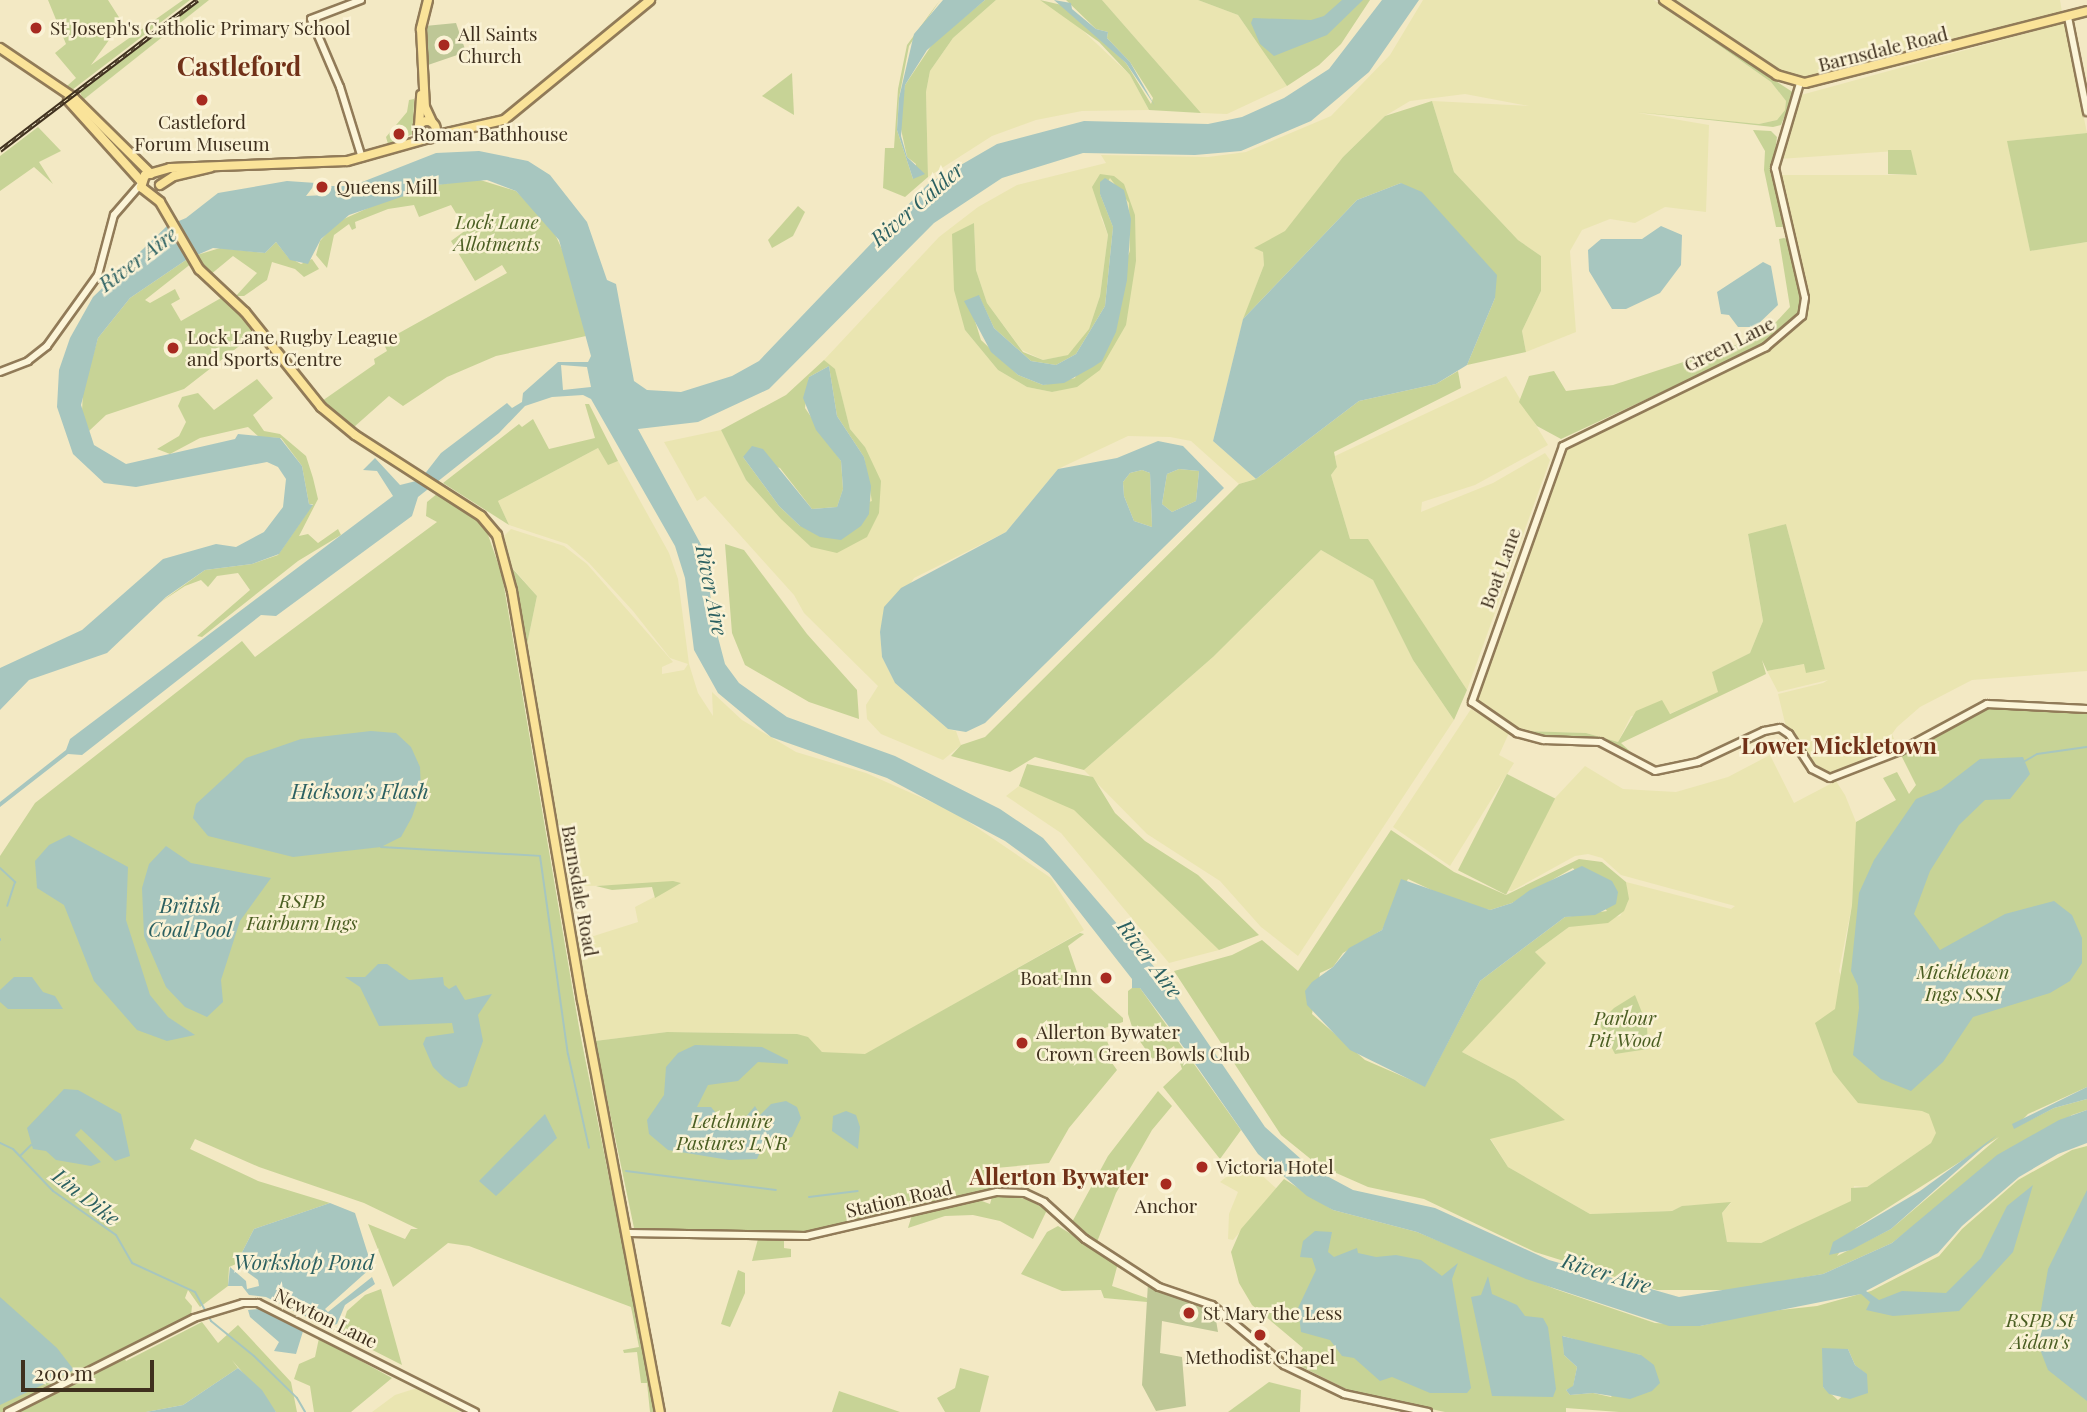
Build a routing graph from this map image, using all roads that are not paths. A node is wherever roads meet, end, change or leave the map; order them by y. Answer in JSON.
{"nodes":[{"id":1,"x":361,"y":0,"type":"edge"},
{"id":2,"x":428,"y":0,"type":"edge"},
{"id":3,"x":650,"y":0,"type":"edge"},
{"id":4,"x":1664,"y":0,"type":"edge"},
{"id":5,"x":2087,"y":11,"type":"edge"},
{"id":6,"x":2068,"y":17,"type":"junction"},
{"id":7,"x":2,"y":51,"type":"edge"},
{"id":8,"x":424,"y":74,"type":"junction"},
{"id":9,"x":1800,"y":83,"type":"junction"},
{"id":10,"x":2087,"y":112,"type":"edge"},
{"id":11,"x":433,"y":124,"type":"junction"},
{"id":12,"x":444,"y":133,"type":"junction"},
{"id":13,"x":425,"y":134,"type":"junction"},
{"id":14,"x":362,"y":158,"type":"junction"},
{"id":15,"x":219,"y":165,"type":"junction"},
{"id":16,"x":152,"y":174,"type":"junction"},
{"id":17,"x":160,"y":186,"type":"junction"},
{"id":18,"x":143,"y":188,"type":"junction"},
{"id":19,"x":160,"y":202,"type":"junction"},
{"id":20,"x":0,"y":372,"type":"edge"},
{"id":21,"x":1563,"y":446,"type":"joint"},
{"id":22,"x":2087,"y":709,"type":"edge"},
{"id":23,"x":629,"y":1233,"type":"junction"},
{"id":24,"x":8,"y":1412,"type":"edge"},
{"id":25,"x":475,"y":1412,"type":"edge"},
{"id":26,"x":660,"y":1412,"type":"edge"},
{"id":27,"x":1428,"y":1412,"type":"edge"}],
"edges":[{"from":1,"to":14,"type":"street"},
{"from":2,"to":8,"type":"main road"},
{"from":3,"to":12,"type":"main road"},
{"from":4,"to":9,"type":"main road","name":"Barnsdale Road"},
{"from":5,"to":6,"type":"main road","name":"Barnsdale Road"},
{"from":6,"to":9,"type":"main road","name":"Barnsdale Road"},
{"from":6,"to":10,"type":"street"},
{"from":7,"to":16,"type":"main road"},
{"from":7,"to":18,"type":"main road"},
{"from":8,"to":11,"type":"main road"},
{"from":8,"to":13,"type":"main road"},
{"from":9,"to":21,"type":"street","name":"Green Lane"},
{"from":11,"to":12,"type":"main road"},
{"from":11,"to":13,"type":"main road"},
{"from":11,"to":13,"type":"main road"},
{"from":12,"to":13,"type":"main road"},
{"from":13,"to":14,"type":"main road"},
{"from":14,"to":15,"type":"main road"},
{"from":15,"to":16,"type":"main road"},
{"from":15,"to":17,"type":"main road"},
{"from":16,"to":17,"type":"main road"},
{"from":16,"to":18,"type":"main road"},
{"from":17,"to":18,"type":"main road"},
{"from":17,"to":19,"type":"main road"},
{"from":18,"to":19,"type":"main road"},
{"from":18,"to":20,"type":"street"},
{"from":19,"to":23,"type":"main road","name":"Barnsdale Road"},
{"from":21,"to":22,"type":"street","name":"Boat Lane"},
{"from":23,"to":26,"type":"main road","name":"Barnsdale Road"},
{"from":23,"to":27,"type":"street","name":"Station Road"},
{"from":24,"to":25,"type":"street","name":"Newton Lane"}]}
